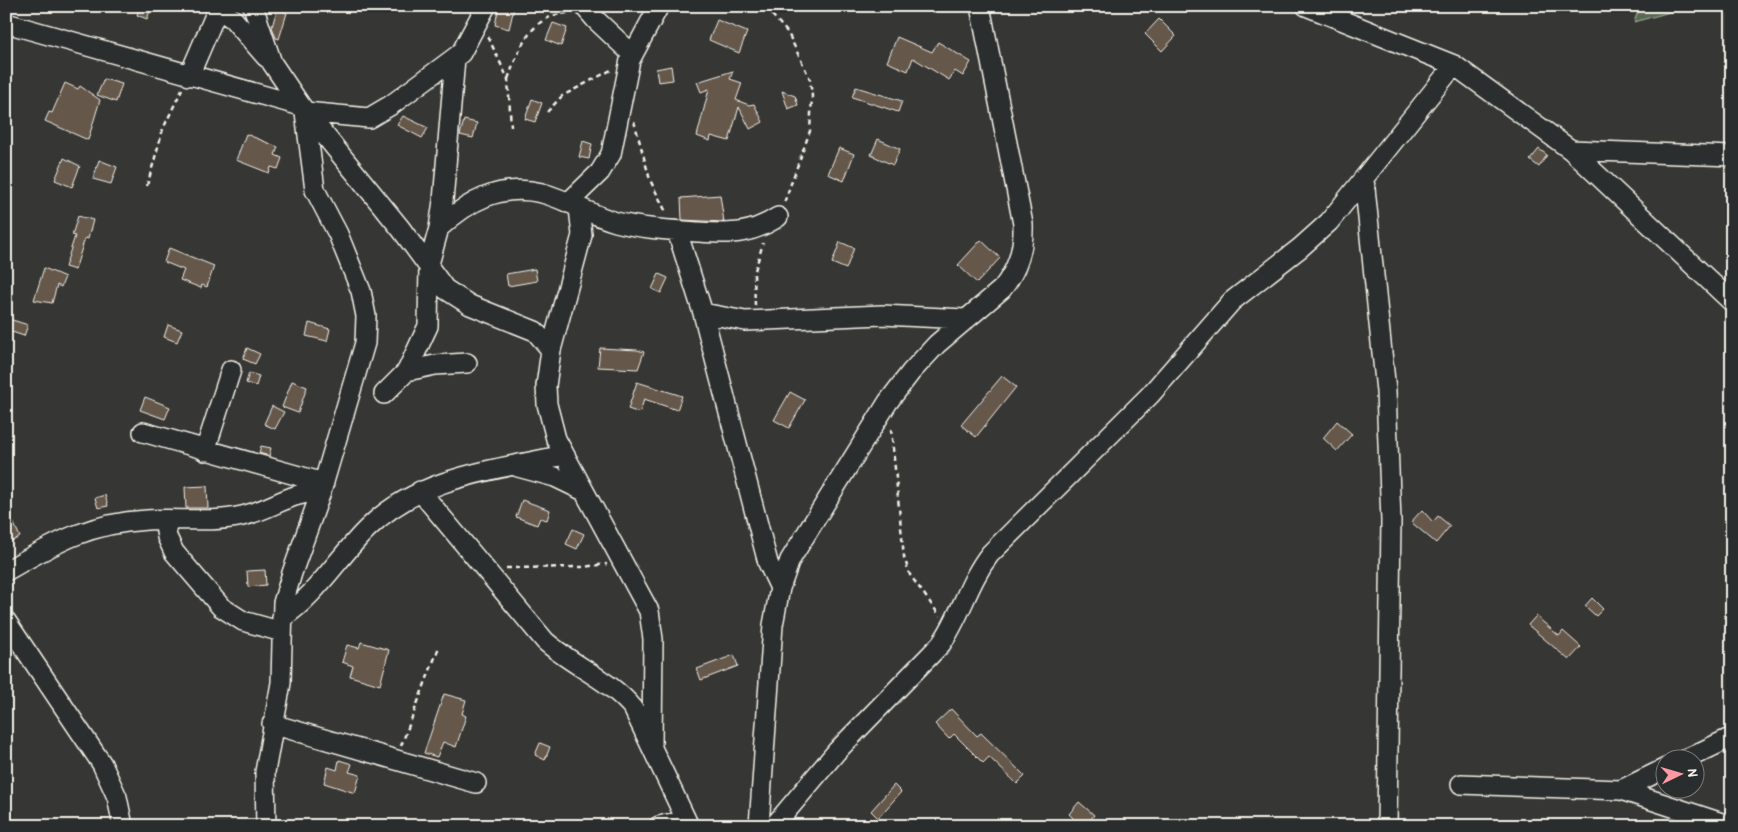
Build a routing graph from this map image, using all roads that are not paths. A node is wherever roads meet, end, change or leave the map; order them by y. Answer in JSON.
{"nodes":[{"id":1,"x":253,"y":6,"type":"edge"},
{"id":2,"x":659,"y":6,"type":"edge"},
{"id":3,"x":980,"y":6,"type":"edge"},
{"id":4,"x":1306,"y":6,"type":"edge"},
{"id":5,"x":217,"y":7,"type":"edge"},
{"id":6,"x":485,"y":10,"type":"edge"},
{"id":7,"x":590,"y":13,"type":"edge"},
{"id":8,"x":6,"y":23,"type":"edge"},
{"id":9,"x":631,"y":57,"type":"junction"},
{"id":10,"x":455,"y":58,"type":"junction"},
{"id":11,"x":272,"y":63,"type":"junction"},
{"id":12,"x":1454,"y":65,"type":"junction"},
{"id":13,"x":189,"y":76,"type":"junction"},
{"id":14,"x":303,"y":109,"type":"junction"},
{"id":15,"x":1571,"y":150,"type":"junction"},
{"id":16,"x":1732,"y":156,"type":"edge"},
{"id":17,"x":1364,"y":179,"type":"junction"},
{"id":18,"x":573,"y":206,"type":"junction"},
{"id":19,"x":778,"y":216,"type":"road end"},
{"id":20,"x":439,"y":228,"type":"junction"},
{"id":21,"x":677,"y":231,"type":"junction"},
{"id":22,"x":429,"y":264,"type":"junction"},
{"id":23,"x":1732,"y":302,"type":"edge"},
{"id":24,"x":704,"y":313,"type":"junction"},
{"id":25,"x":964,"y":318,"type":"junction"},
{"id":26,"x":551,"y":350,"type":"junction"},
{"id":27,"x":467,"y":363,"type":"dead end"},
{"id":28,"x":231,"y":370,"type":"dead end"},
{"id":29,"x":407,"y":371,"type":"junction"},
{"id":30,"x":384,"y":394,"type":"dead end"},
{"id":31,"x":143,"y":432,"type":"dead end"},
{"id":32,"x":204,"y":451,"type":"junction"},
{"id":33,"x":564,"y":455,"type":"junction"},
{"id":34,"x":514,"y":466,"type":"junction"},
{"id":35,"x":323,"y":487,"type":"junction"},
{"id":36,"x":420,"y":491,"type":"junction"},
{"id":37,"x":584,"y":491,"type":"junction"},
{"id":38,"x":164,"y":520,"type":"junction"},
{"id":39,"x":6,"y":572,"type":"edge"},
{"id":40,"x":780,"y":588,"type":"junction"},
{"id":41,"x":6,"y":621,"type":"edge"},
{"id":42,"x":282,"y":625,"type":"junction"},
{"id":43,"x":272,"y":724,"type":"junction"},
{"id":44,"x":1732,"y":737,"type":"edge"},
{"id":45,"x":652,"y":745,"type":"junction"},
{"id":46,"x":1705,"y":750,"type":"edge"},
{"id":47,"x":1656,"y":773,"type":"edge"},
{"id":48,"x":476,"y":783,"type":"dead end"},
{"id":49,"x":1461,"y":784,"type":"dead end"},
{"id":50,"x":1620,"y":790,"type":"junction"},
{"id":51,"x":687,"y":823,"type":"edge"},
{"id":52,"x":123,"y":826,"type":"edge"},
{"id":53,"x":266,"y":826,"type":"edge"},
{"id":54,"x":659,"y":826,"type":"edge"},
{"id":55,"x":759,"y":826,"type":"edge"},
{"id":56,"x":774,"y":826,"type":"edge"},
{"id":57,"x":1387,"y":826,"type":"edge"},
{"id":58,"x":1731,"y":826,"type":"edge"}],
"edges":[{"from":1,"to":11,"type":"street"},
{"from":2,"to":9,"type":"street"},
{"from":3,"to":25,"type":"street"},
{"from":4,"to":12,"type":"street"},
{"from":5,"to":11,"type":"street"},
{"from":5,"to":13,"type":"street"},
{"from":6,"to":10,"type":"street"},
{"from":7,"to":9,"type":"street"},
{"from":8,"to":13,"type":"street"},
{"from":9,"to":18,"type":"street"},
{"from":10,"to":14,"type":"street"},
{"from":10,"to":20,"type":"street"},
{"from":11,"to":14,"type":"street"},
{"from":12,"to":15,"type":"street"},
{"from":12,"to":17,"type":"street"},
{"from":13,"to":14,"type":"street"},
{"from":14,"to":22,"type":"street"},
{"from":14,"to":35,"type":"street"},
{"from":15,"to":16,"type":"street"},
{"from":15,"to":23,"type":"street"},
{"from":17,"to":56,"type":"street"},
{"from":17,"to":57,"type":"street"},
{"from":18,"to":20,"type":"street"},
{"from":18,"to":21,"type":"street"},
{"from":18,"to":26,"type":"street"},
{"from":19,"to":21,"type":"street"},
{"from":20,"to":22,"type":"street"},
{"from":21,"to":24,"type":"street"},
{"from":22,"to":26,"type":"street"},
{"from":22,"to":29,"type":"street"},
{"from":24,"to":25,"type":"street"},
{"from":24,"to":40,"type":"street"},
{"from":25,"to":40,"type":"street"},
{"from":26,"to":33,"type":"street"},
{"from":27,"to":29,"type":"street"},
{"from":28,"to":32,"type":"street"},
{"from":29,"to":30,"type":"street"},
{"from":31,"to":32,"type":"street"},
{"from":32,"to":35,"type":"street"},
{"from":33,"to":34,"type":"street"},
{"from":33,"to":37,"type":"street"},
{"from":34,"to":36,"type":"street"},
{"from":34,"to":37,"type":"street"},
{"from":35,"to":38,"type":"street"},
{"from":35,"to":42,"type":"street"},
{"from":36,"to":42,"type":"street"},
{"from":36,"to":45,"type":"street"},
{"from":37,"to":45,"type":"street"},
{"from":38,"to":39,"type":"street"},
{"from":38,"to":42,"type":"street"},
{"from":40,"to":55,"type":"street"},
{"from":41,"to":52,"type":"street"},
{"from":42,"to":43,"type":"street"},
{"from":43,"to":48,"type":"street"},
{"from":43,"to":53,"type":"street"},
{"from":44,"to":46,"type":"street"},
{"from":45,"to":51,"type":"street"},
{"from":47,"to":50,"type":"street"},
{"from":49,"to":50,"type":"street"},
{"from":50,"to":58,"type":"street"},
{"from":51,"to":54,"type":"street"}]}
